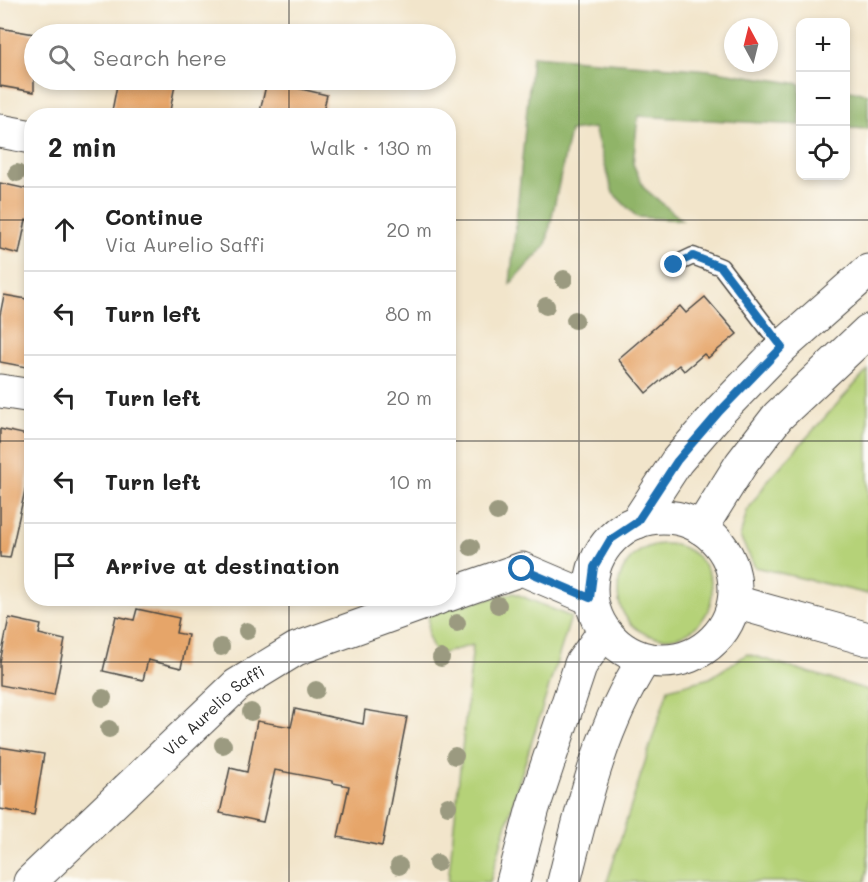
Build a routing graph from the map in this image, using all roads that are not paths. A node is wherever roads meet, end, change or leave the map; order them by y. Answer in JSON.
{"nodes":[{"id":1,"x":0,"y":130,"type":"edge"},
{"id":2,"x":24,"y":135,"type":"edge"},
{"id":3,"x":674,"y":265,"type":"dead end"},
{"id":4,"x":868,"y":271,"type":"edge"},
{"id":5,"x":868,"y":331,"type":"edge"},
{"id":6,"x":782,"y":347,"type":"junction"},
{"id":7,"x":0,"y":391,"type":"edge"},
{"id":8,"x":24,"y":395,"type":"edge"},
{"id":9,"x":637,"y":522,"type":"junction"},
{"id":10,"x":701,"y":528,"type":"junction"},
{"id":11,"x":456,"y":592,"type":"edge"},
{"id":12,"x":590,"y":598,"type":"junction"},
{"id":13,"x":735,"y":602,"type":"junction"},
{"id":14,"x":415,"y":606,"type":"edge"},
{"id":15,"x":604,"y":632,"type":"junction"},
{"id":16,"x":868,"y":639,"type":"edge"},
{"id":17,"x":644,"y":660,"type":"junction"},
{"id":18,"x":30,"y":882,"type":"edge"},
{"id":19,"x":513,"y":882,"type":"edge"},
{"id":20,"x":564,"y":882,"type":"edge"}],
"edges":[{"from":1,"to":2,"type":"street"},
{"from":3,"to":6,"type":"lane"},
{"from":4,"to":6,"type":"street"},
{"from":5,"to":10,"type":"street"},
{"from":6,"to":9,"type":"street"},
{"from":7,"to":8,"type":"street"},
{"from":9,"to":10,"type":"street"},
{"from":9,"to":12,"type":"street"},
{"from":10,"to":13,"type":"street"},
{"from":11,"to":12,"type":"street"},
{"from":12,"to":15,"type":"street"},
{"from":13,"to":16,"type":"street"},
{"from":13,"to":17,"type":"street"},
{"from":14,"to":18,"type":"street","name":"Via Aurelio Saffi"},
{"from":15,"to":17,"type":"street"},
{"from":15,"to":19,"type":"street"},
{"from":17,"to":20,"type":"street"}]}
